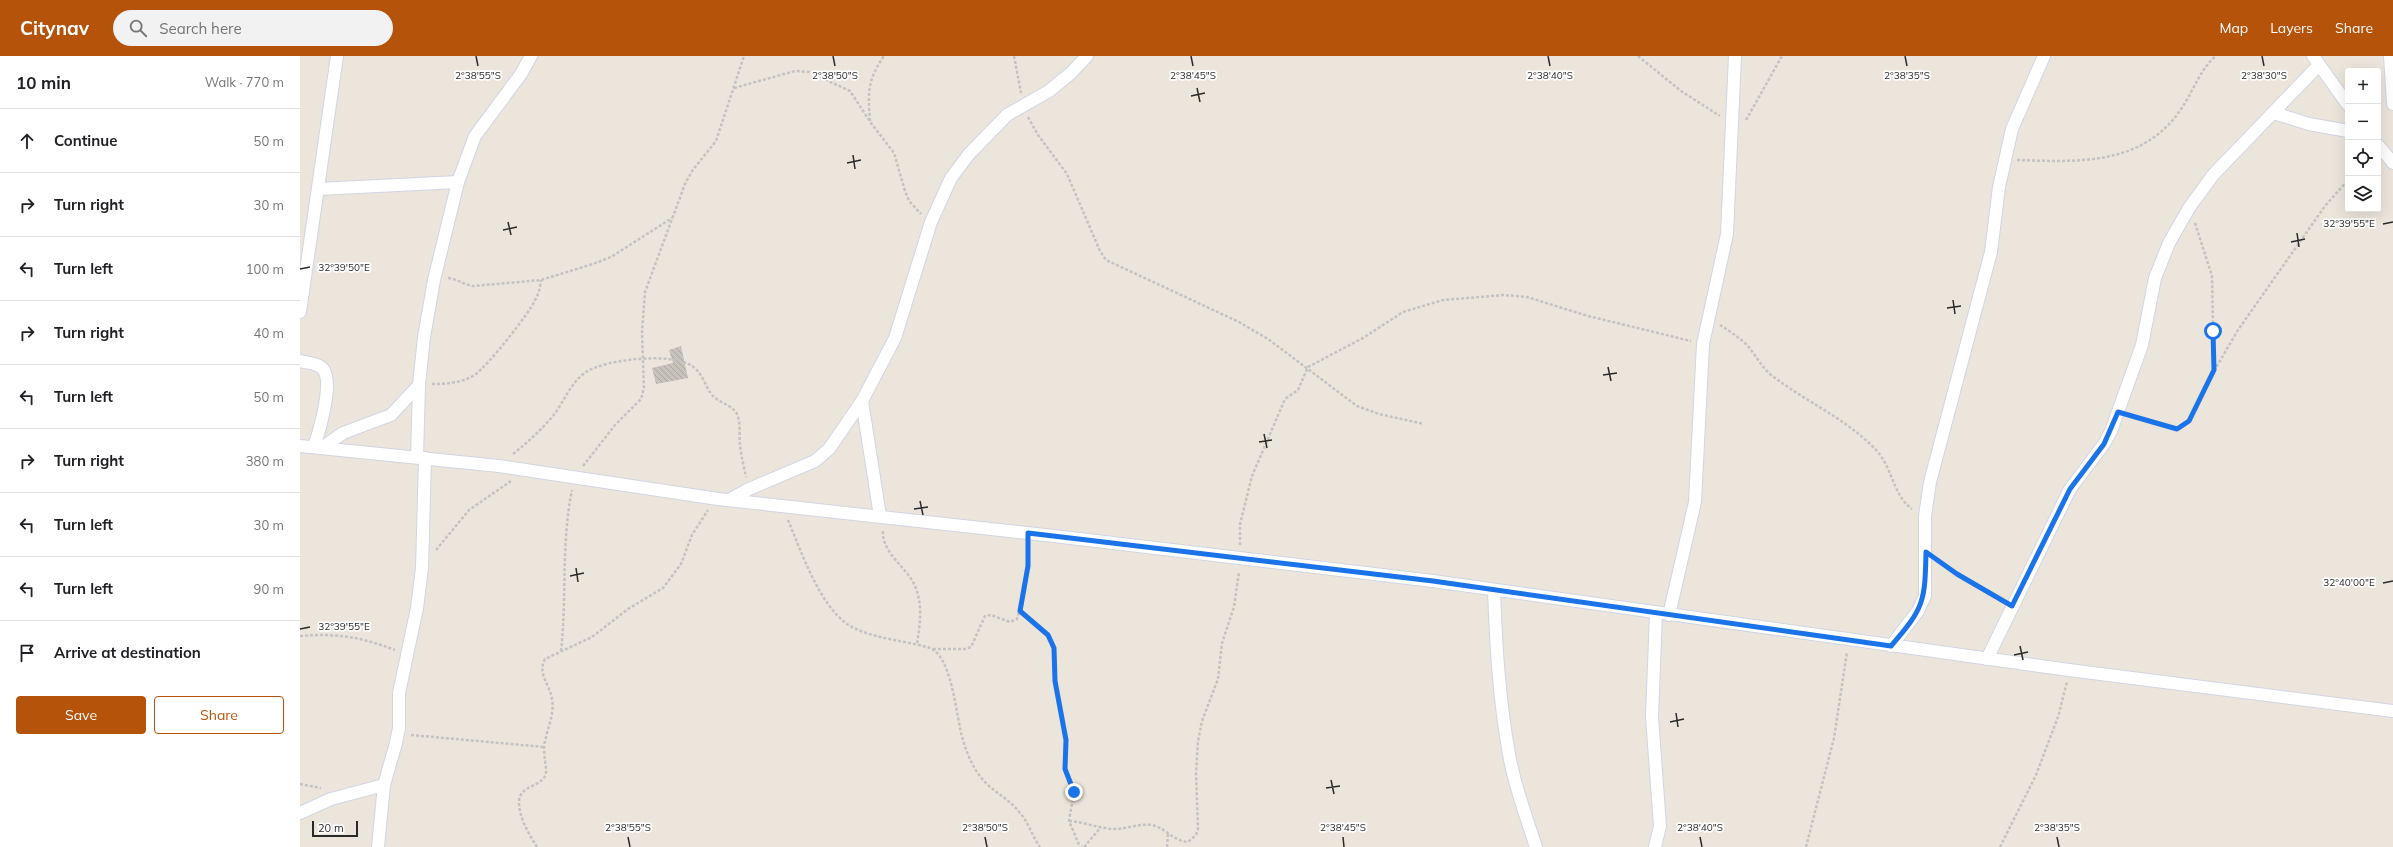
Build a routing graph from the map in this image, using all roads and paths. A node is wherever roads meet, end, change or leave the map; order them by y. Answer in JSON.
{"nodes":[{"id":1,"x":337,"y":56,"type":"edge"},
{"id":2,"x":531,"y":56,"type":"edge"},
{"id":3,"x":744,"y":56,"type":"edge"},
{"id":4,"x":884,"y":56,"type":"edge"},
{"id":5,"x":1014,"y":56,"type":"edge"},
{"id":6,"x":1087,"y":56,"type":"edge"},
{"id":7,"x":1638,"y":56,"type":"edge"},
{"id":8,"x":1735,"y":56,"type":"edge"},
{"id":9,"x":1782,"y":56,"type":"edge"},
{"id":10,"x":2044,"y":56,"type":"edge"},
{"id":11,"x":2216,"y":56,"type":"edge"},
{"id":12,"x":2390,"y":56,"type":"edge"},
{"id":13,"x":2316,"y":61,"type":"edge"},
{"id":14,"x":733,"y":88,"type":"junction"},
{"id":15,"x":1024,"y":104,"type":"junction"},
{"id":16,"x":2347,"y":104,"type":"edge"},
{"id":17,"x":2393,"y":104,"type":"edge"},
{"id":18,"x":2274,"y":113,"type":"junction"},
{"id":19,"x":870,"y":123,"type":"junction"},
{"id":20,"x":1738,"y":125,"type":"junction"},
{"id":21,"x":2345,"y":130,"type":"edge"},
{"id":22,"x":2381,"y":148,"type":"edge"},
{"id":23,"x":2005,"y":160,"type":"junction"},
{"id":24,"x":2393,"y":162,"type":"edge"},
{"id":25,"x":458,"y":182,"type":"junction"},
{"id":26,"x":2345,"y":183,"type":"edge"},
{"id":27,"x":318,"y":189,"type":"junction"},
{"id":28,"x":2189,"y":208,"type":"junction"},
{"id":29,"x":673,"y":218,"type":"junction"},
{"id":30,"x":931,"y":222,"type":"junction"},
{"id":31,"x":434,"y":280,"type":"junction"},
{"id":32,"x":541,"y":280,"type":"junction"},
{"id":33,"x":300,"y":312,"type":"edge"},
{"id":34,"x":1710,"y":317,"type":"junction"},
{"id":35,"x":1703,"y":344,"type":"junction"},
{"id":36,"x":644,"y":359,"type":"junction"},
{"id":37,"x":300,"y":361,"type":"edge"},
{"id":38,"x":1308,"y":367,"type":"junction"},
{"id":39,"x":2214,"y":370,"type":"junction"},
{"id":40,"x":419,"y":385,"type":"junction"},
{"id":41,"x":862,"y":400,"type":"junction"},
{"id":42,"x":2118,"y":412,"type":"junction"},
{"id":43,"x":1424,"y":424,"type":"dead end"},
{"id":44,"x":300,"y":446,"type":"edge"},
{"id":45,"x":318,"y":447,"type":"junction"},
{"id":46,"x":421,"y":458,"type":"junction"},
{"id":47,"x":499,"y":466,"type":"junction"},
{"id":48,"x":526,"y":469,"type":"junction"},
{"id":49,"x":575,"y":477,"type":"junction"},
{"id":50,"x":749,"y":489,"type":"junction"},
{"id":51,"x":723,"y":500,"type":"junction"},
{"id":52,"x":783,"y":507,"type":"junction"},
{"id":53,"x":882,"y":516,"type":"junction"},
{"id":54,"x":1925,"y":516,"type":"junction"},
{"id":55,"x":1028,"y":533,"type":"junction"},
{"id":56,"x":1926,"y":552,"type":"junction"},
{"id":57,"x":1240,"y":559,"type":"junction"},
{"id":58,"x":422,"y":568,"type":"junction"},
{"id":59,"x":1494,"y":590,"type":"junction"},
{"id":60,"x":2012,"y":606,"type":"junction"},
{"id":61,"x":1020,"y":611,"type":"junction"},
{"id":62,"x":1656,"y":613,"type":"junction"},
{"id":63,"x":1668,"y":615,"type":"junction"},
{"id":64,"x":300,"y":636,"type":"edge"},
{"id":65,"x":1849,"y":640,"type":"junction"},
{"id":66,"x":917,"y":644,"type":"junction"},
{"id":67,"x":1891,"y":646,"type":"junction"},
{"id":68,"x":933,"y":649,"type":"junction"},
{"id":69,"x":561,"y":651,"type":"junction"},
{"id":70,"x":408,"y":655,"type":"junction"},
{"id":71,"x":1988,"y":659,"type":"junction"},
{"id":72,"x":2069,"y":670,"type":"junction"},
{"id":73,"x":2393,"y":711,"type":"edge"},
{"id":74,"x":398,"y":734,"type":"junction"},
{"id":75,"x":544,"y":747,"type":"junction"},
{"id":76,"x":384,"y":785,"type":"junction"},
{"id":77,"x":300,"y":812,"type":"edge"},
{"id":78,"x":1069,"y":821,"type":"junction"},
{"id":79,"x":1101,"y":827,"type":"junction"},
{"id":80,"x":1168,"y":833,"type":"junction"},
{"id":81,"x":378,"y":847,"type":"edge"},
{"id":82,"x":537,"y":847,"type":"edge"},
{"id":83,"x":1040,"y":847,"type":"edge"},
{"id":84,"x":1080,"y":847,"type":"edge"},
{"id":85,"x":1084,"y":847,"type":"edge"},
{"id":86,"x":1167,"y":847,"type":"edge"},
{"id":87,"x":1536,"y":847,"type":"edge"},
{"id":88,"x":1655,"y":847,"type":"edge"},
{"id":89,"x":1806,"y":847,"type":"edge"},
{"id":90,"x":2000,"y":847,"type":"edge"}],
"edges":[{"from":1,"to":27,"type":"street"},
{"from":2,"to":25,"type":"street"},
{"from":3,"to":14,"type":"path"},
{"from":4,"to":19,"type":"path"},
{"from":5,"to":15,"type":"path"},
{"from":6,"to":15,"type":"street"},
{"from":7,"to":20,"type":"path"},
{"from":8,"to":20,"type":"street"},
{"from":9,"to":20,"type":"path"},
{"from":10,"to":23,"type":"street"},
{"from":11,"to":23,"type":"path"},
{"from":12,"to":17,"type":"street"},
{"from":13,"to":16,"type":"street"},
{"from":13,"to":18,"type":"street"},
{"from":14,"to":19,"type":"path"},
{"from":14,"to":29,"type":"path"},
{"from":15,"to":30,"type":"street"},
{"from":15,"to":38,"type":"path"},
{"from":18,"to":21,"type":"street"},
{"from":18,"to":28,"type":"street"},
{"from":19,"to":30,"type":"path"},
{"from":20,"to":34,"type":"street"},
{"from":22,"to":24,"type":"street"},
{"from":23,"to":54,"type":"street"},
{"from":25,"to":27,"type":"street"},
{"from":25,"to":31,"type":"street"},
{"from":26,"to":39,"type":"path"},
{"from":27,"to":33,"type":"street"},
{"from":28,"to":39,"type":"path"},
{"from":28,"to":42,"type":"street"},
{"from":29,"to":32,"type":"path"},
{"from":29,"to":36,"type":"path"},
{"from":30,"to":41,"type":"street"},
{"from":31,"to":32,"type":"path"},
{"from":31,"to":40,"type":"street"},
{"from":32,"to":40,"type":"path"},
{"from":34,"to":35,"type":"street"},
{"from":34,"to":54,"type":"path"},
{"from":35,"to":38,"type":"path"},
{"from":35,"to":63,"type":"street"},
{"from":36,"to":47,"type":"path"},
{"from":36,"to":49,"type":"path"},
{"from":36,"to":50,"type":"path"},
{"from":37,"to":45,"type":"street"},
{"from":38,"to":43,"type":"path"},
{"from":38,"to":57,"type":"path"},
{"from":39,"to":42,"type":"path"},
{"from":40,"to":45,"type":"street"},
{"from":40,"to":46,"type":"street"},
{"from":41,"to":50,"type":"street"},
{"from":41,"to":53,"type":"street"},
{"from":42,"to":60,"type":"street"},
{"from":44,"to":45,"type":"street"},
{"from":45,"to":46,"type":"street"},
{"from":46,"to":47,"type":"street"},
{"from":46,"to":58,"type":"street"},
{"from":47,"to":48,"type":"street"},
{"from":48,"to":49,"type":"street"},
{"from":48,"to":58,"type":"path"},
{"from":49,"to":51,"type":"street"},
{"from":49,"to":69,"type":"path"},
{"from":50,"to":51,"type":"street"},
{"from":51,"to":52,"type":"street"},
{"from":51,"to":69,"type":"path"},
{"from":52,"to":53,"type":"street"},
{"from":52,"to":66,"type":"path"},
{"from":53,"to":55,"type":"street"},
{"from":53,"to":66,"type":"path"},
{"from":54,"to":56,"type":"street"},
{"from":55,"to":57,"type":"street"},
{"from":55,"to":61,"type":"path"},
{"from":56,"to":60,"type":"path"},
{"from":56,"to":67,"type":"street"},
{"from":57,"to":59,"type":"street"},
{"from":57,"to":80,"type":"path"},
{"from":58,"to":70,"type":"street"},
{"from":59,"to":62,"type":"street"},
{"from":59,"to":87,"type":"street"},
{"from":60,"to":71,"type":"street"},
{"from":61,"to":68,"type":"path"},
{"from":61,"to":78,"type":"path"},
{"from":62,"to":63,"type":"street"},
{"from":62,"to":88,"type":"street"},
{"from":63,"to":65,"type":"street"},
{"from":64,"to":70,"type":"path"},
{"from":65,"to":67,"type":"street"},
{"from":65,"to":89,"type":"path"},
{"from":66,"to":68,"type":"path"},
{"from":67,"to":71,"type":"street"},
{"from":68,"to":83,"type":"path"},
{"from":69,"to":75,"type":"path"},
{"from":70,"to":74,"type":"street"},
{"from":71,"to":72,"type":"street"},
{"from":72,"to":73,"type":"street"},
{"from":72,"to":90,"type":"path"},
{"from":74,"to":75,"type":"path"},
{"from":74,"to":76,"type":"street"},
{"from":75,"to":82,"type":"path"},
{"from":76,"to":77,"type":"street"},
{"from":76,"to":81,"type":"street"},
{"from":78,"to":79,"type":"path"},
{"from":78,"to":84,"type":"path"},
{"from":79,"to":80,"type":"path"},
{"from":79,"to":85,"type":"path"},
{"from":80,"to":86,"type":"path"}]}
